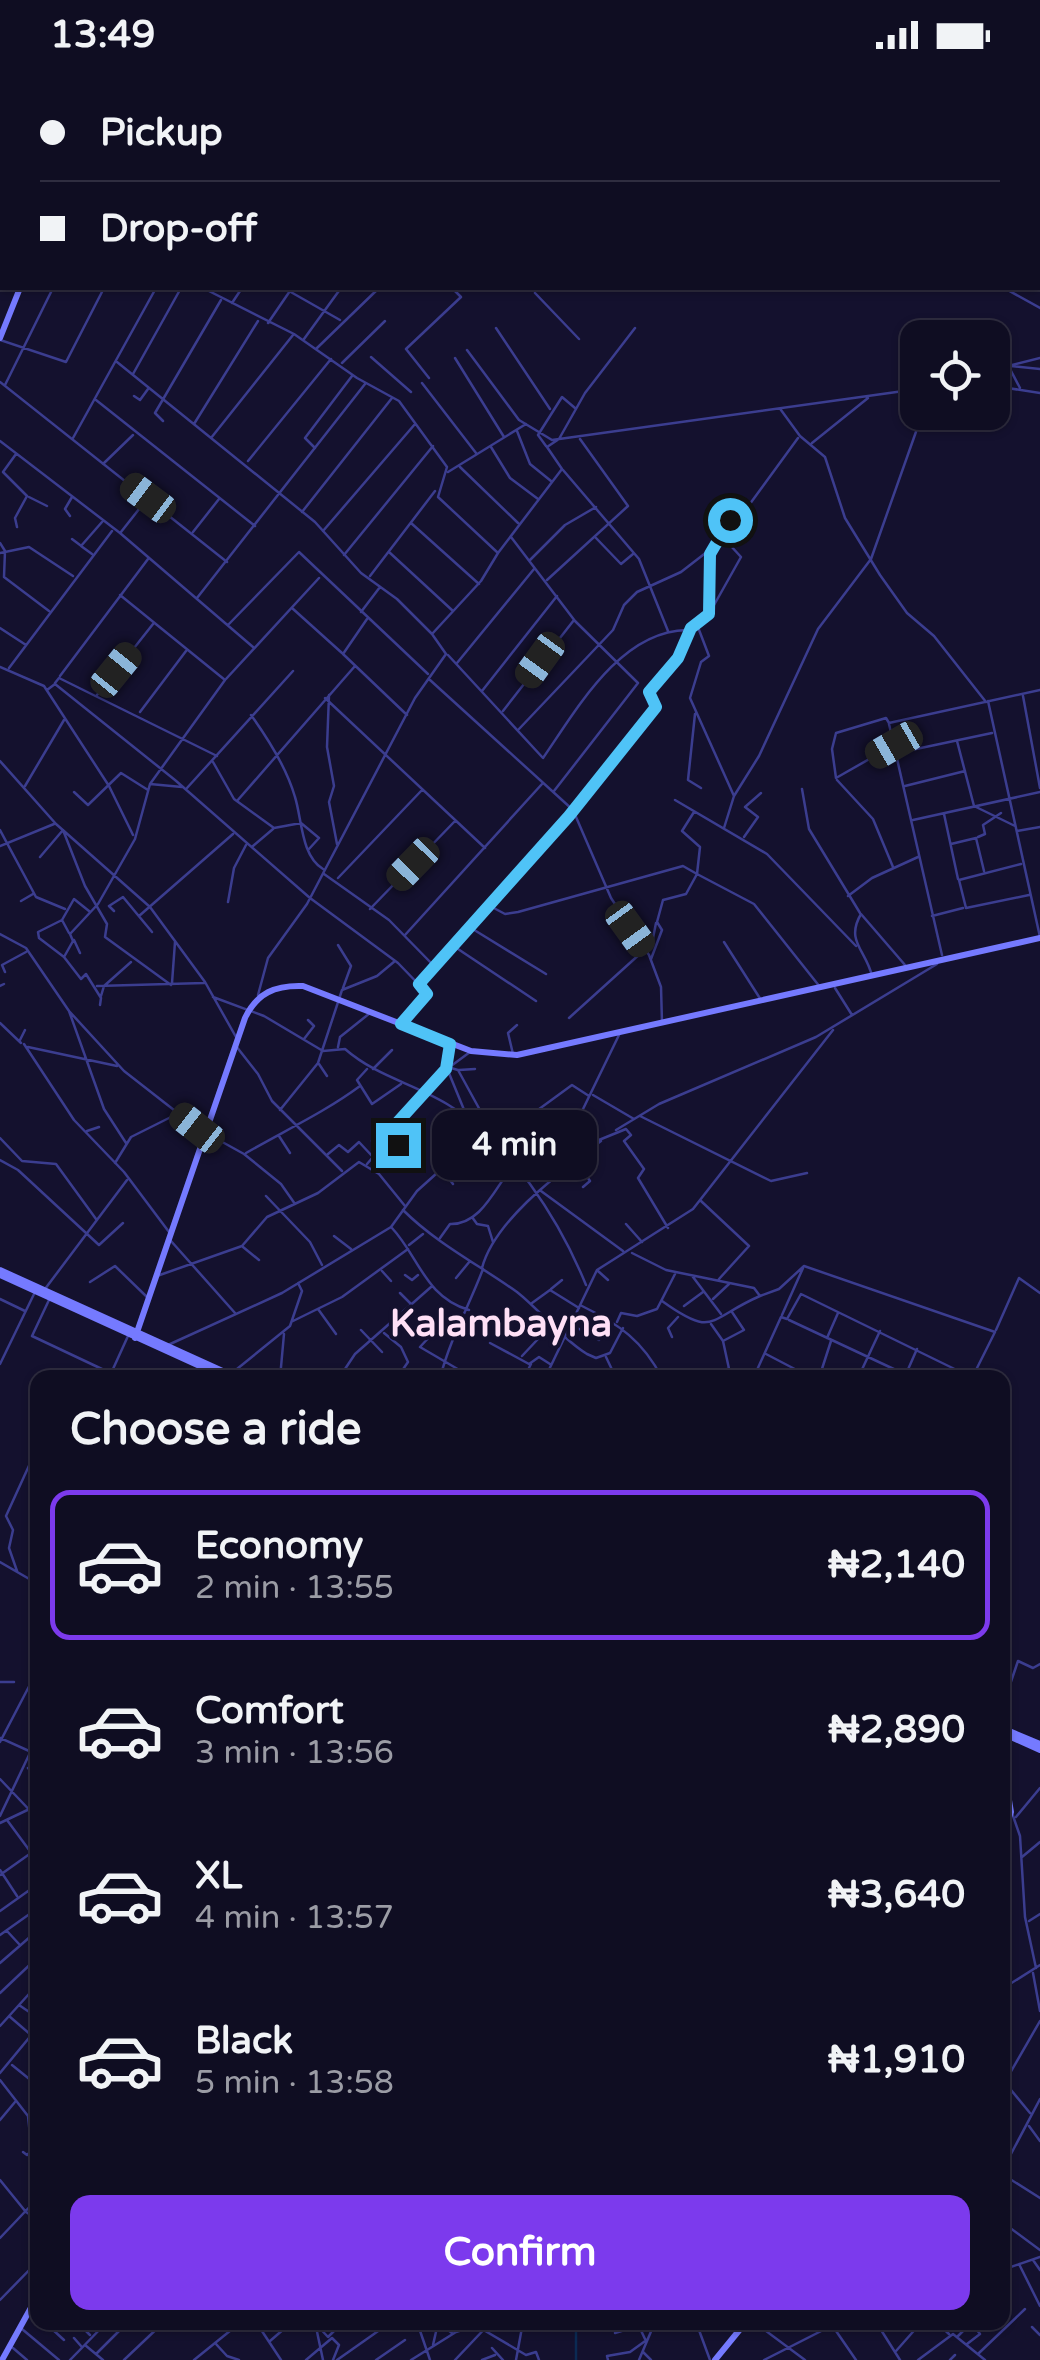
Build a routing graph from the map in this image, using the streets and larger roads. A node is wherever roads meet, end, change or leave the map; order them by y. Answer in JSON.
{"nodes":[{"id":1,"x":19,"y":290,"type":"edge"},
{"id":2,"x":53,"y":290,"type":"edge"},
{"id":3,"x":103,"y":290,"type":"edge"},
{"id":4,"x":155,"y":290,"type":"edge"},
{"id":5,"x":180,"y":290,"type":"edge"},
{"id":6,"x":206,"y":290,"type":"edge"},
{"id":7,"x":241,"y":290,"type":"edge"},
{"id":8,"x":290,"y":290,"type":"edge"},
{"id":9,"x":293,"y":290,"type":"edge"},
{"id":10,"x":340,"y":290,"type":"edge"},
{"id":11,"x":377,"y":290,"type":"edge"},
{"id":12,"x":454,"y":290,"type":"edge"},
{"id":13,"x":1008,"y":290,"type":"edge"},
{"id":14,"x":535,"y":293,"type":"dead end"},
{"id":15,"x":222,"y":298,"type":"junction"},
{"id":16,"x":232,"y":304,"type":"junction"},
{"id":17,"x":1040,"y":308,"type":"edge"},
{"id":18,"x":324,"y":309,"type":"junction"},
{"id":19,"x":259,"y":320,"type":"junction"},
{"id":20,"x":385,"y":321,"type":"dead end"},
{"id":21,"x":342,"y":322,"type":"junction"},
{"id":22,"x":268,"y":323,"type":"junction"},
{"id":23,"x":496,"y":328,"type":"dead end"},
{"id":24,"x":635,"y":328,"type":"dead end"},
{"id":25,"x":294,"y":334,"type":"junction"},
{"id":26,"x":579,"y":338,"type":"dead end"},
{"id":27,"x":0,"y":339,"type":"edge"},
{"id":28,"x":304,"y":340,"type":"junction"},
{"id":29,"x":24,"y":346,"type":"junction"},
{"id":30,"x":318,"y":348,"type":"junction"},
{"id":31,"x":467,"y":350,"type":"dead end"},
{"id":32,"x":371,"y":357,"type":"dead end"},
{"id":33,"x":332,"y":358,"type":"junction"},
{"id":34,"x":455,"y":358,"type":"dead end"},
{"id":35,"x":1040,"y":358,"type":"edge"},
{"id":36,"x":116,"y":362,"type":"junction"},
{"id":37,"x":340,"y":364,"type":"junction"},
{"id":38,"x":1010,"y":367,"type":"edge"},
{"id":39,"x":1010,"y":368,"type":"edge"},
{"id":40,"x":1040,"y":369,"type":"edge"},
{"id":41,"x":1010,"y":371,"type":"edge"},
{"id":42,"x":132,"y":374,"type":"junction"},
{"id":43,"x":353,"y":375,"type":"junction"},
{"id":44,"x":429,"y":378,"type":"dead end"},
{"id":45,"x":366,"y":382,"type":"junction"},
{"id":46,"x":2,"y":384,"type":"edge"},
{"id":47,"x":422,"y":384,"type":"dead end"},
{"id":48,"x":1010,"y":387,"type":"edge"},
{"id":49,"x":149,"y":388,"type":"junction"},
{"id":50,"x":1021,"y":390,"type":"junction"},
{"id":51,"x":411,"y":392,"type":"dead end"},
{"id":52,"x":900,"y":392,"type":"edge"},
{"id":53,"x":1040,"y":393,"type":"edge"},
{"id":54,"x":134,"y":396,"type":"dead end"},
{"id":55,"x":871,"y":396,"type":"junction"},
{"id":56,"x":393,"y":397,"type":"junction"},
{"id":57,"x":96,"y":400,"type":"junction"},
{"id":58,"x":164,"y":400,"type":"junction"},
{"id":59,"x":780,"y":408,"type":"junction"},
{"id":60,"x":550,"y":409,"type":"junction"},
{"id":61,"x":576,"y":409,"type":"junction"},
{"id":62,"x":164,"y":422,"type":"dead end"},
{"id":63,"x":416,"y":422,"type":"junction"},
{"id":64,"x":527,"y":423,"type":"junction"},
{"id":65,"x":194,"y":425,"type":"junction"},
{"id":66,"x":516,"y":430,"type":"junction"},
{"id":67,"x":917,"y":430,"type":"edge"},
{"id":68,"x":540,"y":431,"type":"junction"},
{"id":69,"x":134,"y":434,"type":"junction"},
{"id":70,"x":800,"y":436,"type":"junction"},
{"id":71,"x":73,"y":438,"type":"junction"},
{"id":72,"x":211,"y":438,"type":"junction"},
{"id":73,"x":504,"y":438,"type":"junction"},
{"id":74,"x":579,"y":438,"type":"junction"},
{"id":75,"x":559,"y":439,"type":"junction"},
{"id":76,"x":0,"y":441,"type":"edge"},
{"id":77,"x":810,"y":444,"type":"junction"},
{"id":78,"x":434,"y":445,"type":"junction"},
{"id":79,"x":490,"y":446,"type":"junction"},
{"id":80,"x":547,"y":447,"type":"junction"},
{"id":81,"x":315,"y":448,"type":"junction"},
{"id":82,"x":16,"y":454,"type":"junction"},
{"id":83,"x":476,"y":454,"type":"junction"},
{"id":84,"x":103,"y":464,"type":"junction"},
{"id":85,"x":246,"y":464,"type":"junction"},
{"id":86,"x":459,"y":466,"type":"junction"},
{"id":87,"x":562,"y":468,"type":"junction"},
{"id":88,"x":447,"y":473,"type":"junction"},
{"id":89,"x":551,"y":481,"type":"junction"},
{"id":90,"x":436,"y":490,"type":"junction"},
{"id":91,"x":280,"y":493,"type":"junction"},
{"id":92,"x":28,"y":496,"type":"junction"},
{"id":93,"x":72,"y":497,"type":"junction"},
{"id":94,"x":148,"y":498,"type":"junction"},
{"id":95,"x":219,"y":499,"type":"junction"},
{"id":96,"x":538,"y":499,"type":"junction"},
{"id":97,"x":47,"y":506,"type":"dead end"},
{"id":98,"x":598,"y":506,"type":"junction"},
{"id":99,"x":745,"y":511,"type":"junction"},
{"id":100,"x":302,"y":512,"type":"junction"},
{"id":101,"x":70,"y":516,"type":"dead end"},
{"id":102,"x":103,"y":521,"type":"junction"},
{"id":103,"x":729,"y":521,"type":"junction"},
{"id":104,"x":410,"y":522,"type":"junction"},
{"id":105,"x":521,"y":525,"type":"junction"},
{"id":106,"x":609,"y":526,"type":"junction"},
{"id":107,"x":18,"y":527,"type":"dead end"},
{"id":108,"x":256,"y":527,"type":"junction"},
{"id":109,"x":113,"y":529,"type":"junction"},
{"id":110,"x":738,"y":530,"type":"junction"},
{"id":111,"x":324,"y":531,"type":"junction"},
{"id":112,"x":120,"y":533,"type":"junction"},
{"id":113,"x":192,"y":534,"type":"junction"},
{"id":114,"x":511,"y":536,"type":"junction"},
{"id":115,"x":596,"y":538,"type":"junction"},
{"id":116,"x":72,"y":539,"type":"dead end"},
{"id":117,"x":0,"y":543,"type":"edge"},
{"id":118,"x":81,"y":546,"type":"junction"},
{"id":119,"x":712,"y":548,"type":"junction"},
{"id":120,"x":388,"y":551,"type":"junction"},
{"id":121,"x":2,"y":552,"type":"edge"},
{"id":122,"x":498,"y":552,"type":"junction"},
{"id":123,"x":634,"y":553,"type":"junction"},
{"id":124,"x":92,"y":554,"type":"junction"},
{"id":125,"x":344,"y":555,"type":"junction"},
{"id":126,"x":148,"y":558,"type":"junction"},
{"id":127,"x":530,"y":560,"type":"junction"},
{"id":128,"x":871,"y":560,"type":"junction"},
{"id":129,"x":227,"y":562,"type":"junction"},
{"id":130,"x":536,"y":567,"type":"junction"},
{"id":131,"x":320,"y":576,"type":"junction"},
{"id":132,"x":74,"y":578,"type":"junction"},
{"id":133,"x":368,"y":578,"type":"junction"},
{"id":134,"x":546,"y":581,"type":"junction"},
{"id":135,"x":479,"y":584,"type":"junction"},
{"id":136,"x":381,"y":586,"type":"junction"},
{"id":137,"x":650,"y":586,"type":"junction"},
{"id":138,"x":120,"y":595,"type":"junction"},
{"id":139,"x":557,"y":596,"type":"junction"},
{"id":140,"x":197,"y":598,"type":"junction"},
{"id":141,"x":290,"y":607,"type":"junction"},
{"id":142,"x":50,"y":612,"type":"junction"},
{"id":143,"x":361,"y":612,"type":"junction"},
{"id":144,"x":454,"y":612,"type":"junction"},
{"id":145,"x":709,"y":614,"type":"junction"},
{"id":146,"x":368,"y":618,"type":"junction"},
{"id":147,"x":574,"y":620,"type":"junction"},
{"id":148,"x":154,"y":623,"type":"junction"},
{"id":149,"x":697,"y":623,"type":"junction"},
{"id":150,"x":228,"y":625,"type":"junction"},
{"id":151,"x":0,"y":628,"type":"edge"},
{"id":152,"x":690,"y":630,"type":"junction"},
{"id":153,"x":668,"y":631,"type":"junction"},
{"id":154,"x":432,"y":634,"type":"junction"},
{"id":155,"x":598,"y":645,"type":"junction"},
{"id":156,"x":27,"y":646,"type":"junction"},
{"id":157,"x":254,"y":647,"type":"junction"},
{"id":158,"x":187,"y":650,"type":"junction"},
{"id":159,"x":344,"y":654,"type":"junction"},
{"id":160,"x":446,"y":654,"type":"junction"},
{"id":161,"x":456,"y":664,"type":"junction"},
{"id":162,"x":616,"y":664,"type":"junction"},
{"id":163,"x":356,"y":666,"type":"junction"},
{"id":164,"x":0,"y":667,"type":"edge"},
{"id":165,"x":8,"y":669,"type":"junction"},
{"id":166,"x":293,"y":671,"type":"dead end"},
{"id":167,"x":429,"y":677,"type":"junction"},
{"id":168,"x":58,"y":678,"type":"junction"},
{"id":169,"x":225,"y":680,"type":"junction"},
{"id":170,"x":54,"y":684,"type":"junction"},
{"id":171,"x":47,"y":690,"type":"junction"},
{"id":172,"x":1040,"y":690,"type":"edge"},
{"id":173,"x":481,"y":692,"type":"junction"},
{"id":174,"x":1022,"y":693,"type":"junction"},
{"id":175,"x":96,"y":694,"type":"junction"},
{"id":176,"x":327,"y":696,"type":"junction"},
{"id":177,"x":987,"y":701,"type":"junction"},
{"id":178,"x":330,"y":702,"type":"junction"},
{"id":179,"x":502,"y":712,"type":"junction"},
{"id":180,"x":696,"y":712,"type":"junction"},
{"id":181,"x":138,"y":714,"type":"junction"},
{"id":182,"x":251,"y":715,"type":"junction"},
{"id":183,"x":407,"y":715,"type":"junction"},
{"id":184,"x":65,"y":719,"type":"junction"},
{"id":185,"x":889,"y":724,"type":"junction"},
{"id":186,"x":518,"y":730,"type":"junction"},
{"id":187,"x":994,"y":732,"type":"junction"},
{"id":188,"x":180,"y":736,"type":"junction"},
{"id":189,"x":956,"y":741,"type":"junction"},
{"id":190,"x":894,"y":745,"type":"junction"},
{"id":191,"x":277,"y":754,"type":"junction"},
{"id":192,"x":388,"y":754,"type":"junction"},
{"id":193,"x":896,"y":754,"type":"junction"},
{"id":194,"x":1034,"y":756,"type":"junction"},
{"id":195,"x":1040,"y":756,"type":"edge"},
{"id":196,"x":215,"y":758,"type":"junction"},
{"id":197,"x":0,"y":761,"type":"edge"},
{"id":198,"x":964,"y":771,"type":"junction"},
{"id":199,"x":161,"y":772,"type":"junction"},
{"id":200,"x":836,"y":778,"type":"junction"},
{"id":201,"x":543,"y":783,"type":"junction"},
{"id":202,"x":109,"y":785,"type":"junction"},
{"id":203,"x":904,"y":786,"type":"junction"},
{"id":204,"x":149,"y":787,"type":"junction"},
{"id":205,"x":24,"y":788,"type":"junction"},
{"id":206,"x":185,"y":788,"type":"junction"},
{"id":207,"x":424,"y":788,"type":"junction"},
{"id":208,"x":702,"y":788,"type":"dead end"},
{"id":209,"x":802,"y":788,"type":"dead end"},
{"id":210,"x":1040,"y":790,"type":"edge"},
{"id":211,"x":74,"y":792,"type":"dead end"},
{"id":212,"x":553,"y":792,"type":"junction"},
{"id":213,"x":761,"y":793,"type":"dead end"},
{"id":214,"x":734,"y":796,"type":"junction"},
{"id":215,"x":1010,"y":798,"type":"junction"},
{"id":216,"x":675,"y":800,"type":"dead end"},
{"id":217,"x":237,"y":801,"type":"junction"},
{"id":218,"x":974,"y":806,"type":"junction"},
{"id":219,"x":572,"y":810,"type":"junction"},
{"id":220,"x":694,"y":812,"type":"junction"},
{"id":221,"x":1001,"y":812,"type":"dead end"},
{"id":222,"x":944,"y":814,"type":"junction"},
{"id":223,"x":996,"y":817,"type":"junction"},
{"id":224,"x":456,"y":820,"type":"junction"},
{"id":225,"x":911,"y":820,"type":"junction"},
{"id":226,"x":301,"y":823,"type":"junction"},
{"id":227,"x":56,"y":824,"type":"junction"},
{"id":228,"x":1015,"y":826,"type":"junction"},
{"id":229,"x":1040,"y":827,"type":"edge"},
{"id":230,"x":274,"y":828,"type":"junction"},
{"id":231,"x":724,"y":828,"type":"junction"},
{"id":232,"x":0,"y":830,"type":"edge"},
{"id":233,"x":64,"y":830,"type":"junction"},
{"id":234,"x":1016,"y":832,"type":"junction"},
{"id":235,"x":234,"y":833,"type":"junction"},
{"id":236,"x":743,"y":838,"type":"junction"},
{"id":237,"x":976,"y":838,"type":"junction"},
{"id":238,"x":134,"y":839,"type":"junction"},
{"id":239,"x":7,"y":844,"type":"junction"},
{"id":240,"x":951,"y":844,"type":"junction"},
{"id":241,"x":249,"y":845,"type":"junction"},
{"id":242,"x":337,"y":845,"type":"junction"},
{"id":243,"x":0,"y":846,"type":"edge"},
{"id":244,"x":485,"y":848,"type":"junction"},
{"id":245,"x":309,"y":849,"type":"junction"},
{"id":246,"x":40,"y":857,"type":"dead end"},
{"id":247,"x":920,"y":857,"type":"junction"},
{"id":248,"x":1022,"y":864,"type":"junction"},
{"id":249,"x":893,"y":867,"type":"junction"},
{"id":250,"x":323,"y":872,"type":"junction"},
{"id":251,"x":984,"y":873,"type":"junction"},
{"id":252,"x":697,"y":874,"type":"junction"},
{"id":253,"x":114,"y":875,"type":"junction"},
{"id":254,"x":336,"y":880,"type":"junction"},
{"id":255,"x":959,"y":880,"type":"junction"},
{"id":256,"x":607,"y":887,"type":"junction"},
{"id":257,"x":34,"y":894,"type":"junction"},
{"id":258,"x":1030,"y":895,"type":"junction"},
{"id":259,"x":848,"y":896,"type":"junction"},
{"id":260,"x":310,"y":898,"type":"junction"},
{"id":261,"x":20,"y":901,"type":"dead end"},
{"id":262,"x":228,"y":902,"type":"dead end"},
{"id":263,"x":98,"y":904,"type":"junction"},
{"id":264,"x":150,"y":906,"type":"junction"},
{"id":265,"x":490,"y":906,"type":"junction"},
{"id":266,"x":966,"y":908,"type":"junction"},
{"id":267,"x":370,"y":909,"type":"junction"},
{"id":268,"x":66,"y":910,"type":"junction"},
{"id":269,"x":114,"y":911,"type":"dead end"},
{"id":270,"x":90,"y":912,"type":"junction"},
{"id":271,"x":861,"y":914,"type":"junction"},
{"id":272,"x":139,"y":916,"type":"junction"},
{"id":273,"x":931,"y":916,"type":"junction"},
{"id":274,"x":62,"y":920,"type":"junction"},
{"id":275,"x":657,"y":922,"type":"junction"},
{"id":276,"x":470,"y":928,"type":"junction"},
{"id":277,"x":152,"y":932,"type":"dead end"},
{"id":278,"x":0,"y":934,"type":"edge"},
{"id":279,"x":405,"y":935,"type":"junction"},
{"id":280,"x":72,"y":937,"type":"junction"},
{"id":281,"x":1040,"y":938,"type":"edge"},
{"id":282,"x":174,"y":942,"type":"junction"},
{"id":283,"x":724,"y":942,"type":"dead end"},
{"id":284,"x":338,"y":944,"type":"dead end"},
{"id":285,"x":453,"y":946,"type":"junction"},
{"id":286,"x":856,"y":946,"type":"junction"},
{"id":287,"x":644,"y":949,"type":"junction"},
{"id":288,"x":27,"y":952,"type":"junction"},
{"id":289,"x":80,"y":953,"type":"dead end"},
{"id":290,"x":58,"y":956,"type":"junction"},
{"id":291,"x":64,"y":957,"type":"junction"},
{"id":292,"x":132,"y":960,"type":"junction"},
{"id":293,"x":396,"y":960,"type":"junction"},
{"id":294,"x":651,"y":960,"type":"junction"},
{"id":295,"x":54,"y":962,"type":"dead end"},
{"id":296,"x":942,"y":962,"type":"junction"},
{"id":297,"x":435,"y":966,"type":"junction"},
{"id":298,"x":908,"y":970,"type":"junction"},
{"id":299,"x":5,"y":972,"type":"dead end"},
{"id":300,"x":546,"y":974,"type":"dead end"},
{"id":301,"x":872,"y":977,"type":"junction"},
{"id":302,"x":206,"y":982,"type":"junction"},
{"id":303,"x":172,"y":984,"type":"junction"},
{"id":304,"x":419,"y":984,"type":"junction"},
{"id":305,"x":96,"y":986,"type":"junction"},
{"id":306,"x":104,"y":986,"type":"junction"},
{"id":307,"x":834,"y":986,"type":"junction"},
{"id":308,"x":821,"y":989,"type":"junction"},
{"id":309,"x":342,"y":990,"type":"junction"},
{"id":310,"x":213,"y":997,"type":"junction"},
{"id":311,"x":101,"y":998,"type":"junction"},
{"id":312,"x":258,"y":998,"type":"junction"},
{"id":313,"x":339,"y":999,"type":"junction"},
{"id":314,"x":536,"y":1002,"type":"dead end"},
{"id":315,"x":762,"y":1002,"type":"junction"},
{"id":316,"x":100,"y":1005,"type":"dead end"},
{"id":317,"x":250,"y":1009,"type":"junction"},
{"id":318,"x":69,"y":1011,"type":"junction"},
{"id":319,"x":371,"y":1012,"type":"junction"},
{"id":320,"x":852,"y":1016,"type":"junction"},
{"id":321,"x":569,"y":1018,"type":"dead end"},
{"id":322,"x":308,"y":1020,"type":"dead end"},
{"id":323,"x":0,"y":1022,"type":"edge"},
{"id":324,"x":842,"y":1023,"type":"junction"},
{"id":325,"x":401,"y":1024,"type":"junction"},
{"id":326,"x":662,"y":1024,"type":"junction"},
{"id":327,"x":516,"y":1025,"type":"dead end"},
{"id":328,"x":25,"y":1030,"type":"dead end"},
{"id":329,"x":619,"y":1034,"type":"junction"},
{"id":330,"x":303,"y":1040,"type":"junction"},
{"id":331,"x":236,"y":1042,"type":"junction"},
{"id":332,"x":22,"y":1043,"type":"junction"},
{"id":333,"x":450,"y":1044,"type":"junction"},
{"id":334,"x":322,"y":1050,"type":"junction"},
{"id":335,"x":337,"y":1050,"type":"junction"},
{"id":336,"x":392,"y":1050,"type":"dead end"},
{"id":337,"x":471,"y":1051,"type":"junction"},
{"id":338,"x":513,"y":1056,"type":"junction"},
{"id":339,"x":86,"y":1060,"type":"junction"},
{"id":340,"x":318,"y":1063,"type":"junction"},
{"id":341,"x":118,"y":1066,"type":"junction"},
{"id":342,"x":370,"y":1069,"type":"junction"},
{"id":343,"x":449,"y":1069,"type":"junction"},
{"id":344,"x":476,"y":1069,"type":"dead end"},
{"id":345,"x":458,"y":1070,"type":"junction"},
{"id":346,"x":327,"y":1076,"type":"dead end"},
{"id":347,"x":401,"y":1084,"type":"junction"},
{"id":348,"x":360,"y":1086,"type":"junction"},
{"id":349,"x":427,"y":1093,"type":"junction"},
{"id":350,"x":591,"y":1096,"type":"junction"},
{"id":351,"x":280,"y":1110,"type":"junction"},
{"id":352,"x":178,"y":1114,"type":"junction"},
{"id":353,"x":636,"y":1117,"type":"junction"},
{"id":354,"x":467,"y":1118,"type":"junction"},
{"id":355,"x":297,"y":1122,"type":"junction"},
{"id":356,"x":99,"y":1127,"type":"dead end"},
{"id":357,"x":475,"y":1127,"type":"junction"},
{"id":358,"x":87,"y":1131,"type":"junction"},
{"id":359,"x":205,"y":1132,"type":"junction"},
{"id":360,"x":388,"y":1132,"type":"junction"},
{"id":361,"x":278,"y":1134,"type":"junction"},
{"id":362,"x":609,"y":1135,"type":"junction"},
{"id":363,"x":0,"y":1138,"type":"edge"},
{"id":364,"x":372,"y":1141,"type":"dead end"},
{"id":365,"x":492,"y":1142,"type":"junction"},
{"id":366,"x":126,"y":1143,"type":"junction"},
{"id":367,"x":564,"y":1145,"type":"junction"},
{"id":368,"x":436,"y":1149,"type":"dead end"},
{"id":369,"x":290,"y":1153,"type":"dead end"},
{"id":370,"x":244,"y":1154,"type":"junction"},
{"id":371,"x":328,"y":1154,"type":"junction"},
{"id":372,"x":503,"y":1156,"type":"junction"},
{"id":373,"x":0,"y":1160,"type":"edge"},
{"id":374,"x":576,"y":1160,"type":"junction"},
{"id":375,"x":732,"y":1160,"type":"junction"},
{"id":376,"x":115,"y":1163,"type":"junction"},
{"id":377,"x":366,"y":1165,"type":"junction"},
{"id":378,"x":513,"y":1166,"type":"junction"},
{"id":379,"x":373,"y":1168,"type":"junction"},
{"id":380,"x":342,"y":1171,"type":"junction"},
{"id":381,"x":444,"y":1171,"type":"junction"},
{"id":382,"x":806,"y":1173,"type":"dead end"},
{"id":383,"x":128,"y":1178,"type":"junction"},
{"id":384,"x":552,"y":1180,"type":"junction"},
{"id":385,"x":453,"y":1184,"type":"dead end"},
{"id":386,"x":583,"y":1187,"type":"dead end"},
{"id":387,"x":540,"y":1190,"type":"junction"},
{"id":388,"x":534,"y":1193,"type":"junction"},
{"id":389,"x":266,"y":1196,"type":"dead end"},
{"id":390,"x":700,"y":1201,"type":"junction"},
{"id":391,"x":295,"y":1206,"type":"junction"},
{"id":392,"x":404,"y":1208,"type":"junction"},
{"id":393,"x":282,"y":1212,"type":"junction"},
{"id":394,"x":472,"y":1216,"type":"junction"},
{"id":395,"x":97,"y":1220,"type":"junction"},
{"id":396,"x":124,"y":1223,"type":"dead end"},
{"id":397,"x":602,"y":1223,"type":"dead end"},
{"id":398,"x":626,"y":1224,"type":"dead end"},
{"id":399,"x":390,"y":1228,"type":"junction"},
{"id":400,"x":668,"y":1228,"type":"junction"},
{"id":401,"x":594,"y":1231,"type":"junction"},
{"id":402,"x":424,"y":1233,"type":"junction"},
{"id":403,"x":87,"y":1234,"type":"junction"},
{"id":404,"x":334,"y":1236,"type":"dead end"},
{"id":405,"x":170,"y":1238,"type":"junction"},
{"id":406,"x":438,"y":1238,"type":"junction"},
{"id":407,"x":643,"y":1242,"type":"junction"},
{"id":408,"x":493,"y":1243,"type":"junction"},
{"id":409,"x":242,"y":1246,"type":"junction"},
{"id":410,"x":408,"y":1247,"type":"junction"},
{"id":411,"x":432,"y":1247,"type":"dead end"},
{"id":412,"x":352,"y":1250,"type":"junction"},
{"id":413,"x":627,"y":1252,"type":"junction"},
{"id":414,"x":259,"y":1260,"type":"dead end"},
{"id":415,"x":471,"y":1260,"type":"junction"},
{"id":416,"x":192,"y":1263,"type":"junction"},
{"id":417,"x":804,"y":1266,"type":"junction"},
{"id":418,"x":323,"y":1267,"type":"junction"},
{"id":419,"x":483,"y":1268,"type":"junction"},
{"id":420,"x":382,"y":1270,"type":"junction"},
{"id":421,"x":597,"y":1270,"type":"junction"},
{"id":422,"x":0,"y":1272,"type":"edge"},
{"id":423,"x":675,"y":1272,"type":"junction"},
{"id":424,"x":405,"y":1274,"type":"dead end"},
{"id":425,"x":419,"y":1274,"type":"junction"},
{"id":426,"x":692,"y":1275,"type":"junction"},
{"id":427,"x":156,"y":1276,"type":"junction"},
{"id":428,"x":456,"y":1278,"type":"dead end"},
{"id":429,"x":562,"y":1280,"type":"dead end"},
{"id":430,"x":608,"y":1280,"type":"dead end"},
{"id":431,"x":718,"y":1280,"type":"junction"},
{"id":432,"x":391,"y":1281,"type":"dead end"},
{"id":433,"x":90,"y":1282,"type":"dead end"},
{"id":434,"x":298,"y":1282,"type":"junction"},
{"id":435,"x":730,"y":1283,"type":"junction"},
{"id":436,"x":586,"y":1285,"type":"junction"},
{"id":437,"x":431,"y":1287,"type":"junction"},
{"id":438,"x":550,"y":1290,"type":"junction"},
{"id":439,"x":40,"y":1291,"type":"junction"},
{"id":440,"x":704,"y":1291,"type":"junction"},
{"id":441,"x":400,"y":1293,"type":"dead end"},
{"id":442,"x":1040,"y":1293,"type":"edge"},
{"id":443,"x":760,"y":1296,"type":"junction"},
{"id":444,"x":149,"y":1297,"type":"junction"},
{"id":445,"x":50,"y":1298,"type":"junction"},
{"id":446,"x":0,"y":1300,"type":"edge"},
{"id":447,"x":712,"y":1300,"type":"junction"},
{"id":448,"x":662,"y":1301,"type":"junction"},
{"id":449,"x":531,"y":1303,"type":"junction"},
{"id":450,"x":411,"y":1304,"type":"junction"},
{"id":451,"x":580,"y":1306,"type":"junction"},
{"id":452,"x":684,"y":1306,"type":"dead end"},
{"id":453,"x":318,"y":1308,"type":"junction"},
{"id":454,"x":469,"y":1310,"type":"junction"},
{"id":455,"x":731,"y":1310,"type":"junction"},
{"id":456,"x":26,"y":1311,"type":"junction"},
{"id":457,"x":838,"y":1312,"type":"junction"},
{"id":458,"x":237,"y":1315,"type":"junction"},
{"id":459,"x":679,"y":1316,"type":"junction"},
{"id":460,"x":722,"y":1316,"type":"junction"},
{"id":461,"x":781,"y":1317,"type":"junction"},
{"id":462,"x":787,"y":1319,"type":"junction"},
{"id":463,"x":426,"y":1320,"type":"dead end"},
{"id":464,"x":446,"y":1320,"type":"dead end"},
{"id":465,"x":293,"y":1321,"type":"junction"},
{"id":466,"x":710,"y":1322,"type":"junction"},
{"id":467,"x":553,"y":1323,"type":"junction"},
{"id":468,"x":616,"y":1323,"type":"junction"},
{"id":469,"x":571,"y":1324,"type":"junction"},
{"id":470,"x":751,"y":1324,"type":"dead end"},
{"id":471,"x":441,"y":1328,"type":"junction"},
{"id":472,"x":623,"y":1328,"type":"junction"},
{"id":473,"x":361,"y":1330,"type":"dead end"},
{"id":474,"x":744,"y":1330,"type":"junction"},
{"id":475,"x":880,"y":1330,"type":"junction"},
{"id":476,"x":284,"y":1332,"type":"junction"},
{"id":477,"x":382,"y":1332,"type":"junction"},
{"id":478,"x":995,"y":1332,"type":"junction"},
{"id":479,"x":133,"y":1334,"type":"junction"},
{"id":480,"x":336,"y":1334,"type":"dead end"},
{"id":481,"x":566,"y":1335,"type":"junction"},
{"id":482,"x":672,"y":1336,"type":"dead end"},
{"id":483,"x":370,"y":1340,"type":"junction"},
{"id":484,"x":599,"y":1340,"type":"dead end"},
{"id":485,"x":829,"y":1340,"type":"junction"},
{"id":486,"x":723,"y":1341,"type":"junction"},
{"id":487,"x":490,"y":1343,"type":"dead end"},
{"id":488,"x":0,"y":1344,"type":"edge"},
{"id":489,"x":166,"y":1346,"type":"junction"},
{"id":490,"x":8,"y":1348,"type":"junction"},
{"id":491,"x":917,"y":1348,"type":"junction"},
{"id":492,"x":382,"y":1352,"type":"dead end"},
{"id":493,"x":765,"y":1354,"type":"junction"},
{"id":494,"x":606,"y":1356,"type":"junction"},
{"id":495,"x":521,"y":1358,"type":"junction"},
{"id":496,"x":867,"y":1359,"type":"junction"},
{"id":497,"x":444,"y":1360,"type":"junction"},
{"id":498,"x":531,"y":1363,"type":"junction"},
{"id":499,"x":0,"y":1364,"type":"edge"},
{"id":500,"x":551,"y":1365,"type":"junction"},
{"id":501,"x":111,"y":1370,"type":"edge"},
{"id":502,"x":114,"y":1370,"type":"edge"},
{"id":503,"x":218,"y":1370,"type":"edge"},
{"id":504,"x":219,"y":1370,"type":"edge"},
{"id":505,"x":237,"y":1370,"type":"edge"},
{"id":506,"x":281,"y":1370,"type":"edge"},
{"id":507,"x":345,"y":1370,"type":"edge"},
{"id":508,"x":402,"y":1370,"type":"edge"},
{"id":509,"x":442,"y":1370,"type":"edge"},
{"id":510,"x":460,"y":1370,"type":"edge"},
{"id":511,"x":528,"y":1370,"type":"edge"},
{"id":512,"x":549,"y":1370,"type":"edge"},
{"id":513,"x":612,"y":1370,"type":"edge"},
{"id":514,"x":658,"y":1370,"type":"edge"},
{"id":515,"x":728,"y":1370,"type":"edge"},
{"id":516,"x":757,"y":1370,"type":"edge"},
{"id":517,"x":796,"y":1370,"type":"edge"},
{"id":518,"x":819,"y":1370,"type":"edge"},
{"id":519,"x":862,"y":1370,"type":"edge"},
{"id":520,"x":895,"y":1370,"type":"edge"},
{"id":521,"x":912,"y":1370,"type":"edge"},
{"id":522,"x":959,"y":1370,"type":"edge"},
{"id":523,"x":976,"y":1370,"type":"edge"},
{"id":524,"x":30,"y":1464,"type":"edge"},
{"id":525,"x":0,"y":1562,"type":"edge"},
{"id":526,"x":17,"y":1571,"type":"junction"},
{"id":527,"x":30,"y":1579,"type":"edge"},
{"id":528,"x":1040,"y":1664,"type":"edge"},
{"id":529,"x":14,"y":1682,"type":"dead end"},
{"id":530,"x":1,"y":1684,"type":"edge"},
{"id":531,"x":1010,"y":1684,"type":"edge"},
{"id":532,"x":30,"y":1685,"type":"edge"},
{"id":533,"x":1010,"y":1734,"type":"edge"},
{"id":534,"x":1,"y":1740,"type":"edge"},
{"id":535,"x":1040,"y":1747,"type":"edge"},
{"id":536,"x":29,"y":1752,"type":"joint"},
{"id":537,"x":26,"y":1766,"type":"junction"},
{"id":538,"x":30,"y":1770,"type":"edge"},
{"id":539,"x":1,"y":1782,"type":"edge"},
{"id":540,"x":1040,"y":1788,"type":"edge"},
{"id":541,"x":12,"y":1790,"type":"junction"},
{"id":542,"x":1010,"y":1800,"type":"edge"},
{"id":543,"x":30,"y":1808,"type":"joint"},
{"id":544,"x":1013,"y":1815,"type":"junction"},
{"id":545,"x":0,"y":1816,"type":"edge"},
{"id":546,"x":8,"y":1820,"type":"junction"},
{"id":547,"x":1010,"y":1820,"type":"edge"},
{"id":548,"x":0,"y":1823,"type":"edge"},
{"id":549,"x":1040,"y":1842,"type":"edge"},
{"id":550,"x":1035,"y":1846,"type":"junction"},
{"id":551,"x":30,"y":1850,"type":"edge"},
{"id":552,"x":1040,"y":1851,"type":"edge"},
{"id":553,"x":30,"y":1854,"type":"edge"},
{"id":554,"x":1021,"y":1858,"type":"junction"},
{"id":555,"x":1,"y":1873,"type":"edge"},
{"id":556,"x":28,"y":1890,"type":"joint"},
{"id":557,"x":30,"y":1892,"type":"edge"},
{"id":558,"x":18,"y":1898,"type":"junction"},
{"id":559,"x":0,"y":1911,"type":"edge"},
{"id":560,"x":30,"y":1914,"type":"edge"},
{"id":561,"x":1040,"y":1914,"type":"edge"},
{"id":562,"x":1027,"y":1922,"type":"junction"},
{"id":563,"x":6,"y":1930,"type":"junction"},
{"id":564,"x":0,"y":1935,"type":"edge"},
{"id":565,"x":30,"y":1938,"type":"edge"},
{"id":566,"x":1040,"y":1938,"type":"edge"},
{"id":567,"x":1033,"y":1940,"type":"junction"},
{"id":568,"x":21,"y":1946,"type":"junction"},
{"id":569,"x":0,"y":1963,"type":"edge"},
{"id":570,"x":30,"y":1965,"type":"edge"},
{"id":571,"x":1036,"y":1968,"type":"edge"},
{"id":572,"x":1010,"y":1984,"type":"edge"},
{"id":573,"x":0,"y":1993,"type":"edge"},
{"id":574,"x":30,"y":1995,"type":"edge"},
{"id":575,"x":18,"y":2004,"type":"junction"},
{"id":576,"x":1040,"y":2011,"type":"edge"},
{"id":577,"x":30,"y":2012,"type":"edge"},
{"id":578,"x":9,"y":2016,"type":"junction"},
{"id":579,"x":1040,"y":2021,"type":"edge"},
{"id":580,"x":0,"y":2026,"type":"edge"},
{"id":581,"x":30,"y":2033,"type":"edge"},
{"id":582,"x":30,"y":2035,"type":"edge"},
{"id":583,"x":10,"y":2063,"type":"junction"},
{"id":584,"x":1010,"y":2070,"type":"edge"},
{"id":585,"x":0,"y":2073,"type":"edge"},
{"id":586,"x":0,"y":2080,"type":"edge"},
{"id":587,"x":30,"y":2080,"type":"edge"},
{"id":588,"x":1010,"y":2088,"type":"edge"},
{"id":589,"x":1040,"y":2099,"type":"edge"},
{"id":590,"x":16,"y":2102,"type":"junction"},
{"id":591,"x":1031,"y":2114,"type":"junction"},
{"id":592,"x":30,"y":2119,"type":"edge"},
{"id":593,"x":0,"y":2120,"type":"edge"},
{"id":594,"x":1028,"y":2124,"type":"junction"},
{"id":595,"x":1040,"y":2140,"type":"edge"},
{"id":596,"x":23,"y":2152,"type":"dead end"},
{"id":597,"x":30,"y":2152,"type":"edge"},
{"id":598,"x":1010,"y":2157,"type":"edge"},
{"id":599,"x":1010,"y":2177,"type":"edge"},
{"id":600,"x":0,"y":2180,"type":"edge"},
{"id":601,"x":1040,"y":2198,"type":"edge"},
{"id":602,"x":30,"y":2207,"type":"edge"},
{"id":603,"x":26,"y":2212,"type":"junction"},
{"id":604,"x":30,"y":2215,"type":"edge"},
{"id":605,"x":1010,"y":2228,"type":"edge"},
{"id":606,"x":0,"y":2238,"type":"edge"},
{"id":607,"x":1040,"y":2250,"type":"edge"},
{"id":608,"x":1040,"y":2258,"type":"edge"},
{"id":609,"x":1033,"y":2260,"type":"junction"},
{"id":610,"x":1019,"y":2264,"type":"junction"},
{"id":611,"x":1010,"y":2267,"type":"edge"},
{"id":612,"x":30,"y":2269,"type":"edge"},
{"id":613,"x":1040,"y":2270,"type":"edge"},
{"id":614,"x":0,"y":2300,"type":"edge"},
{"id":615,"x":1040,"y":2306,"type":"edge"},
{"id":616,"x":1025,"y":2309,"type":"dead end"},
{"id":617,"x":30,"y":2314,"type":"edge"},
{"id":618,"x":1010,"y":2323,"type":"edge"},
{"id":619,"x":1032,"y":2327,"type":"dead end"},
{"id":620,"x":21,"y":2329,"type":"junction"},
{"id":621,"x":53,"y":2330,"type":"edge"},
{"id":622,"x":84,"y":2330,"type":"edge"},
{"id":623,"x":100,"y":2330,"type":"edge"},
{"id":624,"x":156,"y":2330,"type":"edge"},
{"id":625,"x":230,"y":2330,"type":"edge"},
{"id":626,"x":261,"y":2330,"type":"edge"},
{"id":627,"x":283,"y":2330,"type":"edge"},
{"id":628,"x":316,"y":2330,"type":"edge"},
{"id":629,"x":380,"y":2330,"type":"edge"},
{"id":630,"x":420,"y":2330,"type":"edge"},
{"id":631,"x":436,"y":2330,"type":"edge"},
{"id":632,"x":447,"y":2330,"type":"edge"},
{"id":633,"x":460,"y":2330,"type":"edge"},
{"id":634,"x":522,"y":2330,"type":"edge"},
{"id":635,"x":623,"y":2330,"type":"edge"},
{"id":636,"x":641,"y":2330,"type":"edge"},
{"id":637,"x":651,"y":2330,"type":"edge"},
{"id":638,"x":700,"y":2330,"type":"edge"},
{"id":639,"x":739,"y":2330,"type":"edge"},
{"id":640,"x":766,"y":2330,"type":"edge"},
{"id":641,"x":824,"y":2330,"type":"edge"},
{"id":642,"x":836,"y":2330,"type":"edge"},
{"id":643,"x":881,"y":2330,"type":"edge"},
{"id":644,"x":915,"y":2330,"type":"edge"},
{"id":645,"x":945,"y":2330,"type":"edge"},
{"id":646,"x":964,"y":2330,"type":"edge"},
{"id":647,"x":977,"y":2330,"type":"edge"},
{"id":648,"x":1003,"y":2330,"type":"edge"},
{"id":649,"x":482,"y":2331,"type":"joint"},
{"id":650,"x":118,"y":2332,"type":"edge"},
{"id":651,"x":615,"y":2333,"type":"dead end"},
{"id":652,"x":453,"y":2334,"type":"junction"},
{"id":653,"x":950,"y":2335,"type":"junction"},
{"id":654,"x":1040,"y":2336,"type":"edge"},
{"id":655,"x":957,"y":2337,"type":"junction"},
{"id":656,"x":74,"y":2338,"type":"dead end"},
{"id":657,"x":92,"y":2338,"type":"junction"},
{"id":658,"x":64,"y":2340,"type":"dead end"},
{"id":659,"x":405,"y":2340,"type":"dead end"},
{"id":660,"x":647,"y":2340,"type":"junction"},
{"id":661,"x":214,"y":2342,"type":"junction"},
{"id":662,"x":269,"y":2342,"type":"junction"},
{"id":663,"x":8,"y":2344,"type":"junction"},
{"id":664,"x":966,"y":2345,"type":"junction"},
{"id":665,"x":84,"y":2346,"type":"junction"},
{"id":666,"x":433,"y":2346,"type":"junction"},
{"id":667,"x":790,"y":2346,"type":"junction"},
{"id":668,"x":492,"y":2348,"type":"dead end"},
{"id":669,"x":517,"y":2348,"type":"junction"},
{"id":670,"x":319,"y":2349,"type":"junction"},
{"id":671,"x":426,"y":2349,"type":"junction"},
{"id":672,"x":642,"y":2351,"type":"junction"},
{"id":673,"x":895,"y":2352,"type":"junction"},
{"id":674,"x":96,"y":2354,"type":"junction"},
{"id":675,"x":496,"y":2354,"type":"junction"},
{"id":676,"x":978,"y":2354,"type":"junction"},
{"id":677,"x":955,"y":2356,"type":"dead end"},
{"id":678,"x":2,"y":2360,"type":"edge"},
{"id":679,"x":27,"y":2360,"type":"edge"},
{"id":680,"x":59,"y":2360,"type":"edge"},
{"id":681,"x":70,"y":2360,"type":"edge"},
{"id":682,"x":103,"y":2360,"type":"edge"},
{"id":683,"x":124,"y":2360,"type":"edge"},
{"id":684,"x":194,"y":2360,"type":"edge"},
{"id":685,"x":238,"y":2360,"type":"edge"},
{"id":686,"x":280,"y":2360,"type":"edge"},
{"id":687,"x":306,"y":2360,"type":"edge"},
{"id":688,"x":323,"y":2360,"type":"edge"},
{"id":689,"x":335,"y":2360,"type":"edge"},
{"id":690,"x":376,"y":2360,"type":"edge"},
{"id":691,"x":411,"y":2360,"type":"edge"},
{"id":692,"x":430,"y":2360,"type":"edge"},
{"id":693,"x":455,"y":2360,"type":"edge"},
{"id":694,"x":482,"y":2360,"type":"edge"},
{"id":695,"x":502,"y":2360,"type":"edge"},
{"id":696,"x":516,"y":2360,"type":"edge"},
{"id":697,"x":539,"y":2360,"type":"edge"},
{"id":698,"x":608,"y":2360,"type":"edge"},
{"id":699,"x":638,"y":2360,"type":"edge"},
{"id":700,"x":650,"y":2360,"type":"edge"},
{"id":701,"x":713,"y":2360,"type":"edge"},
{"id":702,"x":764,"y":2360,"type":"edge"},
{"id":703,"x":805,"y":2360,"type":"edge"},
{"id":704,"x":856,"y":2360,"type":"edge"},
{"id":705,"x":900,"y":2360,"type":"edge"},
{"id":706,"x":918,"y":2360,"type":"edge"},
{"id":707,"x":950,"y":2360,"type":"edge"},
{"id":708,"x":986,"y":2360,"type":"edge"}],
"edges":[{"from":1,"to":27,"type":"street"},
{"from":2,"to":29,"type":"street"},
{"from":3,"to":29,"type":"street"},
{"from":4,"to":36,"type":"street"},
{"from":5,"to":42,"type":"street"},
{"from":6,"to":15,"type":"street"},
{"from":7,"to":16,"type":"street"},
{"from":8,"to":22,"type":"street"},
{"from":9,"to":18,"type":"street"},
{"from":10,"to":18,"type":"street"},
{"from":11,"to":21,"type":"street"},
{"from":12,"to":44,"type":"street"},
{"from":13,"to":17,"type":"street"},
{"from":14,"to":26,"type":"street"},
{"from":15,"to":16,"type":"street"},
{"from":15,"to":58,"type":"street"},
{"from":16,"to":19,"type":"street"},
{"from":18,"to":21,"type":"street"},
{"from":18,"to":28,"type":"street"},
{"from":19,"to":22,"type":"street"},
{"from":19,"to":65,"type":"street"},
{"from":20,"to":37,"type":"street"},
{"from":21,"to":30,"type":"street"},
{"from":22,"to":25,"type":"street"},
{"from":23,"to":60,"type":"street"},
{"from":24,"to":61,"type":"street"},
{"from":25,"to":28,"type":"street"},
{"from":25,"to":72,"type":"street"},
{"from":27,"to":29,"type":"street"},
{"from":28,"to":30,"type":"street"},
{"from":29,"to":46,"type":"street"},
{"from":30,"to":33,"type":"street"},
{"from":31,"to":64,"type":"street"},
{"from":32,"to":51,"type":"street"},
{"from":33,"to":37,"type":"street"},
{"from":33,"to":85,"type":"street"},
{"from":34,"to":73,"type":"street"},
{"from":35,"to":38,"type":"street"},
{"from":36,"to":42,"type":"street"},
{"from":36,"to":57,"type":"street"},
{"from":37,"to":43,"type":"street"},
{"from":39,"to":40,"type":"street"},
{"from":41,"to":50,"type":"street"},
{"from":42,"to":49,"type":"street"},
{"from":43,"to":45,"type":"street"},
{"from":43,"to":81,"type":"street"},
{"from":45,"to":56,"type":"street"},
{"from":45,"to":81,"type":"street"},
{"from":46,"to":71,"type":"street"},
{"from":47,"to":83,"type":"street"},
{"from":48,"to":50,"type":"street"},
{"from":49,"to":54,"type":"street"},
{"from":49,"to":58,"type":"street"},
{"from":50,"to":53,"type":"street"},
{"from":52,"to":55,"type":"street"},
{"from":55,"to":59,"type":"street"},
{"from":55,"to":77,"type":"street"},
{"from":56,"to":63,"type":"street"},
{"from":56,"to":100,"type":"street"},
{"from":57,"to":69,"type":"street"},
{"from":57,"to":71,"type":"street"},
{"from":58,"to":62,"type":"street"},
{"from":58,"to":65,"type":"street"},
{"from":59,"to":70,"type":"street"},
{"from":59,"to":74,"type":"street"},
{"from":60,"to":61,"type":"street"},
{"from":60,"to":68,"type":"street"},
{"from":61,"to":75,"type":"street"},
{"from":63,"to":78,"type":"street"},
{"from":63,"to":111,"type":"street"},
{"from":64,"to":66,"type":"street"},
{"from":64,"to":68,"type":"street"},
{"from":65,"to":72,"type":"street"},
{"from":66,"to":73,"type":"street"},
{"from":66,"to":89,"type":"street"},
{"from":67,"to":128,"type":"street"},
{"from":68,"to":75,"type":"street"},
{"from":68,"to":80,"type":"street"},
{"from":69,"to":84,"type":"street"},
{"from":69,"to":95,"type":"street"},
{"from":70,"to":77,"type":"street"},
{"from":70,"to":99,"type":"street"},
{"from":71,"to":84,"type":"street"},
{"from":72,"to":85,"type":"street"},
{"from":73,"to":79,"type":"street"},
{"from":74,"to":75,"type":"street"},
{"from":74,"to":106,"type":"street"},
{"from":75,"to":80,"type":"street"},
{"from":76,"to":82,"type":"street"},
{"from":77,"to":128,"type":"street"},
{"from":78,"to":88,"type":"street"},
{"from":78,"to":125,"type":"street"},
{"from":79,"to":83,"type":"street"},
{"from":79,"to":96,"type":"street"},
{"from":80,"to":87,"type":"street"},
{"from":81,"to":91,"type":"street"},
{"from":82,"to":92,"type":"street"},
{"from":82,"to":93,"type":"street"},
{"from":83,"to":86,"type":"street"},
{"from":84,"to":94,"type":"street"},
{"from":85,"to":91,"type":"street"},
{"from":86,"to":88,"type":"street"},
{"from":86,"to":105,"type":"street"},
{"from":87,"to":89,"type":"street"},
{"from":87,"to":98,"type":"street"},
{"from":88,"to":90,"type":"street"},
{"from":89,"to":96,"type":"street"},
{"from":90,"to":104,"type":"street"},
{"from":90,"to":122,"type":"street"},
{"from":91,"to":100,"type":"street"},
{"from":91,"to":108,"type":"street"},
{"from":92,"to":97,"type":"street"},
{"from":92,"to":107,"type":"street"},
{"from":93,"to":101,"type":"street"},
{"from":93,"to":102,"type":"street"},
{"from":94,"to":112,"type":"street"},
{"from":94,"to":113,"type":"street"},
{"from":95,"to":108,"type":"street"},
{"from":95,"to":113,"type":"street"},
{"from":96,"to":105,"type":"street"},
{"from":98,"to":106,"type":"street"},
{"from":98,"to":127,"type":"street"},
{"from":99,"to":103,"type":"street"},
{"from":99,"to":110,"type":"street"},
{"from":100,"to":111,"type":"street"},
{"from":102,"to":109,"type":"street"},
{"from":102,"to":118,"type":"street"},
{"from":103,"to":110,"type":"street"},
{"from":103,"to":119,"type":"street"},
{"from":104,"to":120,"type":"street"},
{"from":104,"to":135,"type":"street"},
{"from":105,"to":114,"type":"street"},
{"from":106,"to":115,"type":"street"},
{"from":106,"to":123,"type":"street"},
{"from":108,"to":129,"type":"street"},
{"from":109,"to":112,"type":"street"},
{"from":109,"to":124,"type":"street"},
{"from":110,"to":145,"type":"street"},
{"from":111,"to":125,"type":"street"},
{"from":112,"to":126,"type":"street"},
{"from":113,"to":129,"type":"street"},
{"from":114,"to":122,"type":"street"},
{"from":114,"to":127,"type":"street"},
{"from":115,"to":123,"type":"street"},
{"from":115,"to":134,"type":"street"},
{"from":116,"to":118,"type":"street"},
{"from":117,"to":121,"type":"street"},
{"from":118,"to":124,"type":"street"},
{"from":119,"to":137,"type":"street"},
{"from":119,"to":145,"type":"street"},
{"from":120,"to":133,"type":"street"},
{"from":120,"to":144,"type":"street"},
{"from":121,"to":132,"type":"street"},
{"from":121,"to":142,"type":"street"},
{"from":122,"to":135,"type":"street"},
{"from":123,"to":137,"type":"street"},
{"from":124,"to":132,"type":"street"},
{"from":125,"to":133,"type":"street"},
{"from":126,"to":138,"type":"street"},
{"from":126,"to":140,"type":"street"},
{"from":127,"to":130,"type":"street"},
{"from":128,"to":177,"type":"street"},
{"from":128,"to":214,"type":"street"},
{"from":129,"to":140,"type":"street"},
{"from":130,"to":134,"type":"street"},
{"from":130,"to":161,"type":"street"},
{"from":131,"to":141,"type":"street"},
{"from":131,"to":143,"type":"street"},
{"from":131,"to":150,"type":"street"},
{"from":132,"to":142,"type":"street"},
{"from":133,"to":136,"type":"street"},
{"from":134,"to":139,"type":"street"},
{"from":135,"to":144,"type":"street"},
{"from":136,"to":143,"type":"street"},
{"from":136,"to":154,"type":"street"},
{"from":137,"to":153,"type":"street"},
{"from":137,"to":155,"type":"street"},
{"from":138,"to":148,"type":"street"},
{"from":138,"to":168,"type":"street"},
{"from":139,"to":147,"type":"street"},
{"from":139,"to":173,"type":"street"},
{"from":140,"to":150,"type":"street"},
{"from":141,"to":157,"type":"street"},
{"from":141,"to":159,"type":"street"},
{"from":142,"to":156,"type":"street"},
{"from":143,"to":146,"type":"street"},
{"from":144,"to":154,"type":"street"},
{"from":145,"to":149,"type":"street"},
{"from":146,"to":159,"type":"street"},
{"from":146,"to":167,"type":"street"},
{"from":147,"to":155,"type":"street"},
{"from":147,"to":179,"type":"street"},
{"from":148,"to":158,"type":"street"},
{"from":148,"to":175,"type":"street"},
{"from":149,"to":152,"type":"street"},
{"from":149,"to":180,"type":"street"},
{"from":150,"to":157,"type":"street"},
{"from":151,"to":156,"type":"street"},
{"from":152,"to":153,"type":"street"},
{"from":152,"to":219,"type":"street"},
{"from":153,"to":162,"type":"street"},
{"from":154,"to":160,"type":"street"},
{"from":155,"to":162,"type":"street"},
{"from":155,"to":186,"type":"street"},
{"from":156,"to":165,"type":"street"},
{"from":157,"to":169,"type":"street"},
{"from":158,"to":169,"type":"street"},
{"from":158,"to":181,"type":"street"},
{"from":159,"to":163,"type":"street"},
{"from":160,"to":161,"type":"street"},
{"from":160,"to":167,"type":"street"},
{"from":161,"to":173,"type":"street"},
{"from":162,"to":186,"type":"street"},
{"from":162,"to":212,"type":"street"},
{"from":163,"to":176,"type":"street"},
{"from":163,"to":183,"type":"street"},
{"from":164,"to":165,"type":"street"},
{"from":165,"to":171,"type":"street"},
{"from":166,"to":182,"type":"street"},
{"from":167,"to":183,"type":"street"},
{"from":167,"to":201,"type":"street"},
{"from":168,"to":170,"type":"street"},
{"from":168,"to":175,"type":"street"},
{"from":169,"to":188,"type":"street"},
{"from":170,"to":171,"type":"street"},
{"from":170,"to":199,"type":"street"},
{"from":171,"to":184,"type":"street"},
{"from":172,"to":174,"type":"street"},
{"from":173,"to":179,"type":"street"},
{"from":174,"to":177,"type":"street"},
{"from":174,"to":194,"type":"street"},
{"from":175,"to":181,"type":"street"},
{"from":176,"to":178,"type":"street"},
{"from":176,"to":191,"type":"street"},
{"from":177,"to":185,"type":"street"},
{"from":177,"to":187,"type":"street"},
{"from":178,"to":192,"type":"street"},
{"from":178,"to":242,"type":"street"},
{"from":179,"to":186,"type":"street"},
{"from":180,"to":208,"type":"street"},
{"from":180,"to":214,"type":"street"},
{"from":181,"to":188,"type":"street"},
{"from":182,"to":191,"type":"street"},
{"from":182,"to":196,"type":"street"},
{"from":183,"to":192,"type":"street"},
{"from":184,"to":202,"type":"street"},
{"from":184,"to":205,"type":"street"},
{"from":185,"to":190,"type":"street"},
{"from":185,"to":200,"type":"street"},
{"from":187,"to":189,"type":"street"},
{"from":187,"to":215,"type":"street"},
{"from":188,"to":196,"type":"street"},
{"from":188,"to":199,"type":"street"},
{"from":189,"to":193,"type":"street"},
{"from":189,"to":198,"type":"street"},
{"from":190,"to":193,"type":"street"},
{"from":190,"to":200,"type":"street"},
{"from":191,"to":217,"type":"street"},
{"from":191,"to":226,"type":"street"},
{"from":192,"to":207,"type":"street"},
{"from":192,"to":242,"type":"street"},
{"from":193,"to":203,"type":"street"},
{"from":194,"to":195,"type":"street"},
{"from":194,"to":210,"type":"street"},
{"from":196,"to":206,"type":"street"},
{"from":196,"to":217,"type":"street"},
{"from":197,"to":205,"type":"street"},
{"from":198,"to":203,"type":"street"},
{"from":198,"to":218,"type":"street"},
{"from":199,"to":204,"type":"street"},
{"from":199,"to":206,"type":"street"},
{"from":200,"to":249,"type":"street"},
{"from":201,"to":212,"type":"street"},
{"from":201,"to":244,"type":"street"},
{"from":202,"to":204,"type":"street"},
{"from":202,"to":211,"type":"street"},
{"from":202,"to":238,"type":"street"},
{"from":203,"to":225,"type":"street"},
{"from":204,"to":206,"type":"street"},
{"from":204,"to":238,"type":"street"},
{"from":205,"to":227,"type":"street"},
{"from":206,"to":235,"type":"street"},
{"from":207,"to":224,"type":"street"},
{"from":207,"to":254,"type":"street"},
{"from":209,"to":259,"type":"street"},
{"from":210,"to":215,"type":"street"},
{"from":212,"to":219,"type":"street"},
{"from":213,"to":236,"type":"street"},
{"from":214,"to":231,"type":"street"},
{"from":215,"to":218,"type":"street"},
{"from":215,"to":228,"type":"street"},
{"from":216,"to":220,"type":"street"},
{"from":217,"to":230,"type":"street"},
{"from":218,"to":222,"type":"street"},
{"from":218,"to":223,"type":"street"},
{"from":219,"to":256,"type":"street"},
{"from":219,"to":265,"type":"street"},
{"from":220,"to":231,"type":"street"},
{"from":220,"to":252,"type":"street"},
{"from":221,"to":223,"type":"street"},
{"from":222,"to":225,"type":"street"},
{"from":222,"to":240,"type":"street"},
{"from":223,"to":228,"type":"street"},
{"from":223,"to":237,"type":"street"},
{"from":224,"to":244,"type":"street"},
{"from":224,"to":267,"type":"street"},
{"from":225,"to":247,"type":"street"},
{"from":226,"to":230,"type":"street"},
{"from":226,"to":245,"type":"street"},
{"from":226,"to":245,"type":"street"},
{"from":227,"to":233,"type":"street"},
{"from":227,"to":239,"type":"street"},
{"from":228,"to":234,"type":"street"},
{"from":229,"to":234,"type":"street"},
{"from":230,"to":241,"type":"street"},
{"from":231,"to":236,"type":"street"},
{"from":232,"to":239,"type":"street"},
{"from":233,"to":246,"type":"street"},
{"from":233,"to":253,"type":"street"},
{"from":233,"to":263,"type":"street"},
{"from":234,"to":248,"type":"street"},
{"from":235,"to":241,"type":"street"},
{"from":235,"to":264,"type":"street"},
{"from":236,"to":286,"type":"street"},
{"from":237,"to":240,"type":"street"},
{"from":237,"to":251,"type":"street"},
{"from":238,"to":253,"type":"street"},
{"from":239,"to":243,"type":"street"},
{"from":239,"to":257,"type":"street"},
{"from":240,"to":255,"type":"street"},
{"from":241,"to":260,"type":"street"},
{"from":241,"to":262,"type":"street"},
{"from":242,"to":250,"type":"street"},
{"from":244,"to":279,"type":"street"},
{"from":245,"to":250,"type":"street"},
{"from":247,"to":249,"type":"street"},
{"from":247,"to":273,"type":"street"},
{"from":248,"to":251,"type":"street"},
{"from":248,"to":258,"type":"street"},
{"from":249,"to":259,"type":"street"},
{"from":250,"to":254,"type":"street"},
{"from":250,"to":260,"type":"street"},
{"from":251,"to":255,"type":"street"},
{"from":252,"to":256,"type":"street"},
{"from":252,"to":275,"type":"street"},
{"from":252,"to":308,"type":"street"},
{"from":253,"to":263,"type":"street"},
{"from":253,"to":264,"type":"street"},
{"from":254,"to":267,"type":"street"},
{"from":255,"to":266,"type":"street"},
{"from":256,"to":265,"type":"street"},
{"from":256,"to":287,"type":"street"},
{"from":257,"to":261,"type":"street"},
{"from":257,"to":268,"type":"street"},
{"from":258,"to":266,"type":"street"},
{"from":258,"to":281,"type":"street"},
{"from":259,"to":271,"type":"street"},
{"from":260,"to":293,"type":"street"},
{"from":260,"to":312,"type":"street"},
{"from":263,"to":270,"type":"street"},
{"from":263,"to":292,"type":"street"},
{"from":264,"to":272,"type":"street"},
{"from":264,"to":282,"type":"street"},
{"from":265,"to":276,"type":"street"},
{"from":266,"to":273,"type":"street"},
{"from":267,"to":279,"type":"street"},
{"from":268,"to":270,"type":"street"},
{"from":268,"to":274,"type":"street"},
{"from":269,"to":272,"type":"street"},
{"from":270,"to":280,"type":"street"},
{"from":271,"to":286,"type":"street"},
{"from":271,"to":298,"type":"street"},
{"from":272,"to":277,"type":"street"},
{"from":273,"to":296,"type":"street"},
{"from":274,"to":280,"type":"street"},
{"from":274,"to":290,"type":"street"},
{"from":275,"to":287,"type":"street"},
{"from":275,"to":294,"type":"street"},
{"from":276,"to":285,"type":"street"},
{"from":276,"to":300,"type":"street"},
{"from":278,"to":288,"type":"street"},
{"from":279,"to":297,"type":"street"},
{"from":280,"to":289,"type":"street"},
{"from":280,"to":291,"type":"street"},
{"from":281,"to":296,"type":"street"},
{"from":282,"to":302,"type":"street"},
{"from":282,"to":303,"type":"street"},
{"from":283,"to":315,"type":"street"},
{"from":284,"to":309,"type":"street"},
{"from":285,"to":297,"type":"street"},
{"from":285,"to":314,"type":"street"},
{"from":286,"to":301,"type":"street"},
{"from":287,"to":294,"type":"street"},
{"from":287,"to":321,"type":"street"},
{"from":288,"to":299,"type":"street"},
{"from":288,"to":318,"type":"street"},
{"from":290,"to":291,"type":"street"},
{"from":290,"to":295,"type":"street"},
{"from":291,"to":305,"type":"street"},
{"from":292,"to":303,"type":"street"},
{"from":292,"to":306,"type":"street"},
{"from":293,"to":304,"type":"street"},
{"from":293,"to":309,"type":"street"},
{"from":294,"to":326,"type":"street"},
{"from":296,"to":298,"type":"street"},
{"from":296,"to":320,"type":"street"},
{"from":297,"to":304,"type":"street"},
{"from":298,"to":301,"type":"street"},
{"from":301,"to":307,"type":"street"},
{"from":302,"to":303,"type":"street"},
{"from":302,"to":310,"type":"street"},
{"from":303,"to":306,"type":"street"},
{"from":304,"to":325,"type":"street"},
{"from":305,"to":306,"type":"street"},
{"from":305,"to":311,"type":"street"},
{"from":306,"to":311,"type":"street"},
{"from":307,"to":308,"type":"street"},
{"from":307,"to":320,"type":"street"},
{"from":308,"to":315,"type":"street"},
{"from":309,"to":313,"type":"street"},
{"from":310,"to":317,"type":"street"},
{"from":310,"to":331,"type":"street"},
{"from":311,"to":316,"type":"street"},
{"from":312,"to":313,"type":"street"},
{"from":312,"to":317,"type":"street"},
{"from":313,"to":319,"type":"street"},
{"from":313,"to":334,"type":"street"},
{"from":315,"to":326,"type":"street"},
{"from":317,"to":330,"type":"street"},
{"from":317,"to":331,"type":"street"},
{"from":318,"to":339,"type":"street"},
{"from":318,"to":341,"type":"street"},
{"from":319,"to":325,"type":"street"},
{"from":319,"to":335,"type":"street"},
{"from":320,"to":324,"type":"street"},
{"from":322,"to":330,"type":"street"},
{"from":323,"to":332,"type":"street"},
{"from":324,"to":353,"type":"street"},
{"from":324,"to":375,"type":"street"},
{"from":325,"to":333,"type":"street"},
{"from":326,"to":329,"type":"street"},
{"from":327,"to":338,"type":"street"},
{"from":328,"to":332,"type":"street"},
{"from":329,"to":338,"type":"street"},
{"from":329,"to":350,"type":"street"},
{"from":330,"to":334,"type":"street"},
{"from":331,"to":351,"type":"street"},
{"from":331,"to":359,"type":"street"},
{"from":332,"to":339,"type":"street"},
{"from":332,"to":358,"type":"street"},
{"from":333,"to":337,"type":"street"},
{"from":333,"to":343,"type":"street"},
{"from":334,"to":335,"type":"street"},
{"from":334,"to":340,"type":"street"},
{"from":335,"to":342,"type":"street"},
{"from":336,"to":342,"type":"street"},
{"from":337,"to":338,"type":"street"},
{"from":337,"to":343,"type":"street"},
{"from":339,"to":341,"type":"street"},
{"from":339,"to":366,"type":"street"},
{"from":340,"to":346,"type":"street"},
{"from":340,"to":351,"type":"street"},
{"from":341,"to":352,"type":"street"},
{"from":342,"to":347,"type":"street"},
{"from":342,"to":348,"type":"street"},
{"from":343,"to":345,"type":"street"},
{"from":343,"to":349,"type":"street"},
{"from":343,"to":354,"type":"street"},
{"from":344,"to":345,"type":"street"},
{"from":345,"to":365,"type":"street"},
{"from":347,"to":348,"type":"street"},
{"from":347,"to":349,"type":"street"},
{"from":348,"to":355,"type":"street"},
{"from":349,"to":354,"type":"street"},
{"from":349,"to":360,"type":"street"},
{"from":350,"to":353,"type":"street"},
{"from":350,"to":365,"type":"street"},
{"from":350,"to":367,"type":"street"},
{"from":351,"to":355,"type":"street"},
{"from":352,"to":359,"type":"street"},
{"from":352,"to":366,"type":"street"},
{"from":353,"to":362,"type":"street"},
{"from":353,"to":375,"type":"street"},
{"from":354,"to":357,"type":"street"},
{"from":355,"to":361,"type":"street"},
{"from":355,"to":371,"type":"street"},
{"from":356,"to":358,"type":"street"},
{"from":357,"to":365,"type":"street"},
{"from":357,"to":368,"type":"street"},
{"from":358,"to":376,"type":"street"},
{"from":359,"to":370,"type":"street"},
{"from":359,"to":405,"type":"street"},
{"from":360,"to":364,"type":"street"},
{"from":360,"to":379,"type":"street"},
{"from":361,"to":369,"type":"street"},
{"from":361,"to":370,"type":"street"},
{"from":362,"to":367,"type":"street"},
{"from":362,"to":374,"type":"street"},
{"from":362,"to":400,"type":"street"},
{"from":363,"to":395,"type":"street"},
{"from":365,"to":372,"type":"street"},
{"from":366,"to":376,"type":"street"},
{"from":367,"to":372,"type":"street"},
{"from":367,"to":384,"type":"street"},
{"from":370,"to":391,"type":"street"},
{"from":371,"to":377,"type":"street"},
{"from":371,"to":380,"type":"street"},
{"from":372,"to":378,"type":"street"},
{"from":372,"to":381,"type":"street"},
{"from":373,"to":403,"type":"street"},
{"from":374,"to":384,"type":"street"},
{"from":374,"to":386,"type":"street"},
{"from":375,"to":382,"type":"street"},
{"from":375,"to":390,"type":"street"},
{"from":376,"to":383,"type":"street"},
{"from":377,"to":379,"type":"street"},
{"from":377,"to":380,"type":"street"},
{"from":378,"to":388,"type":"street"},
{"from":378,"to":394,"type":"street"},
{"from":379,"to":392,"type":"street"},
{"from":380,"to":391,"type":"street"},
{"from":381,"to":385,"type":"street"},
{"from":381,"to":392,"type":"street"},
{"from":383,"to":395,"type":"street"},
{"from":383,"to":405,"type":"street"},
{"from":384,"to":387,"type":"street"},
{"from":387,"to":388,"type":"street"},
{"from":387,"to":401,"type":"street"},
{"from":388,"to":408,"type":"street"},
{"from":388,"to":436,"type":"street"},
{"from":389,"to":393,"type":"street"},
{"from":390,"to":400,"type":"street"},
{"from":390,"to":431,"type":"street"},
{"from":391,"to":393,"type":"street"},
{"from":392,"to":399,"type":"street"},
{"from":392,"to":402,"type":"street"},
{"from":393,"to":409,"type":"street"},
{"from":393,"to":418,"type":"street"},
{"from":394,"to":406,"type":"street"},
{"from":394,"to":408,"type":"street"},
{"from":395,"to":403,"type":"street"},
{"from":396,"to":403,"type":"street"},
{"from":397,"to":401,"type":"street"},
{"from":398,"to":407,"type":"street"},
{"from":399,"to":410,"type":"street"},
{"from":399,"to":412,"type":"street"},
{"from":400,"to":407,"type":"street"},
{"from":401,"to":413,"type":"street"},
{"from":402,"to":406,"type":"street"},
{"from":402,"to":410,"type":"street"},
{"from":403,"to":439,"type":"street"},
{"from":404,"to":412,"type":"street"},
{"from":405,"to":416,"type":"street"},
{"from":405,"to":427,"type":"street"},
{"from":406,"to":411,"type":"street"},
{"from":406,"to":415,"type":"street"},
{"from":407,"to":413,"type":"street"},
{"from":408,"to":419,"type":"street"},
{"from":409,"to":414,"type":"street"},
{"from":409,"to":416,"type":"street"},
{"from":410,"to":420,"type":"street"},
{"from":410,"to":425,"type":"street"},
{"from":412,"to":418,"type":"street"},
{"from":413,"to":421,"type":"street"},
{"from":413,"to":423,"type":"street"},
{"from":415,"to":419,"type":"street"},
{"from":415,"to":428,"type":"street"},
{"from":416,"to":427,"type":"street"},
{"from":416,"to":458,"type":"street"},
{"from":417,"to":443,"type":"street"},
{"from":417,"to":461,"type":"street"},
{"from":417,"to":478,"type":"street"},
{"from":418,"to":434,"type":"street"},
{"from":419,"to":449,"type":"street"},
{"from":419,"to":454,"type":"street"},
{"from":420,"to":432,"type":"street"},
{"from":420,"to":453,"type":"street"},
{"from":421,"to":430,"type":"street"},
{"from":421,"to":436,"type":"street"},
{"from":422,"to":439,"type":"street"},
{"from":423,"to":426,"type":"street"},
{"from":423,"to":448,"type":"street"},
{"from":424,"to":425,"type":"street"},
{"from":425,"to":437,"type":"street"},
{"from":426,"to":431,"type":"street"},
{"from":426,"to":440,"type":"street"},
{"from":427,"to":444,"type":"street"},
{"from":429,"to":438,"type":"street"},
{"from":431,"to":435,"type":"street"},
{"from":433,"to":444,"type":"street"},
{"from":434,"to":458,"type":"street"},
{"from":434,"to":465,"type":"street"},
{"from":435,"to":443,"type":"street"},
{"from":435,"to":447,"type":"street"},
{"from":436,"to":451,"type":"street"},
{"from":437,"to":450,"type":"street"},
{"from":437,"to":454,"type":"street"},
{"from":438,"to":449,"type":"street"},
{"from":438,"to":451,"type":"street"},
{"from":439,"to":445,"type":"street"},
{"from":439,"to":456,"type":"street"},
{"from":439,"to":479,"type":"street"},
{"from":440,"to":447,"type":"street"},
{"from":440,"to":452,"type":"street"},
{"from":441,"to":450,"type":"street"},
{"from":442,"to":478,"type":"street"},
{"from":443,"to":455,"type":"street"},
{"from":444,"to":479,"type":"street"},
{"from":445,"to":479,"type":"street"},
{"from":445,"to":501,"type":"street"},
{"from":446,"to":456,"type":"street"},
{"from":447,"to":460,"type":"street"},
{"from":448,"to":459,"type":"street"},
{"from":448,"to":468,"type":"street"},
{"from":449,"to":467,"type":"street"},
{"from":450,"to":477,"type":"street"},
{"from":451,"to":468,"type":"street"},
{"from":451,"to":469,"type":"street"},
{"from":453,"to":465,"type":"street"},
{"from":453,"to":480,"type":"street"},
{"from":454,"to":497,"type":"street"},
{"from":455,"to":460,"type":"street"},
{"from":455,"to":474,"type":"street"},
{"from":456,"to":490,"type":"street"},
{"from":457,"to":462,"type":"street"},
{"from":457,"to":475,"type":"street"},
{"from":457,"to":485,"type":"street"},
{"from":458,"to":489,"type":"street"},
{"from":459,"to":466,"type":"street"},
{"from":459,"to":482,"type":"street"},
{"from":460,"to":466,"type":"street"},
{"from":461,"to":462,"type":"street"},
{"from":461,"to":493,"type":"street"},
{"from":462,"to":485,"type":"street"},
{"from":463,"to":471,"type":"street"},
{"from":464,"to":471,"type":"street"},
{"from":465,"to":476,"type":"street"},
{"from":466,"to":486,"type":"street"},
{"from":467,"to":481,"type":"street"},
{"from":467,"to":495,"type":"street"},
{"from":468,"to":472,"type":"street"},
{"from":469,"to":481,"type":"street"},
{"from":469,"to":484,"type":"street"},
{"from":470,"to":474,"type":"street"},
{"from":471,"to":497,"type":"street"},
{"from":472,"to":494,"type":"street"},
{"from":472,"to":514,"type":"street"},
{"from":473,"to":483,"type":"street"},
{"from":474,"to":486,"type":"street"},
{"from":475,"to":491,"type":"street"},
{"from":475,"to":496,"type":"street"},
{"from":476,"to":505,"type":"street"},
{"from":476,"to":506,"type":"street"},
{"from":477,"to":483,"type":"street"},
{"from":477,"to":508,"type":"street"},
{"from":478,"to":523,"type":"street"},
{"from":479,"to":489,"type":"street"},
{"from":479,"to":502,"type":"street"},
{"from":479,"to":503,"type":"street"},
{"from":481,"to":494,"type":"street"},
{"from":481,"to":500,"type":"street"},
{"from":483,"to":492,"type":"street"},
{"from":483,"to":507,"type":"street"},
{"from":485,"to":496,"type":"street"},
{"from":485,"to":518,"type":"street"},
{"from":486,"to":515,"type":"street"},
{"from":487,"to":495,"type":"street"},
{"from":488,"to":490,"type":"street"},
{"from":489,"to":504,"type":"street"},
{"from":490,"to":499,"type":"street"},
{"from":491,"to":521,"type":"street"},
{"from":491,"to":522,"type":"street"},
{"from":493,"to":516,"type":"street"},
{"from":493,"to":517,"type":"street"},
{"from":494,"to":513,"type":"street"},
{"from":495,"to":498,"type":"street"},
{"from":496,"to":519,"type":"street"},
{"from":496,"to":520,"type":"street"},
{"from":497,"to":509,"type":"street"},
{"from":497,"to":510,"type":"street"},
{"from":498,"to":500,"type":"street"},
{"from":498,"to":511,"type":"street"},
{"from":500,"to":512,"type":"street"},
{"from":524,"to":526,"type":"street"},
{"from":525,"to":526,"type":"street"},
{"from":526,"to":527,"type":"street"},
{"from":528,"to":531,"type":"street"},
{"from":529,"to":530,"type":"street"},
{"from":532,"to":534,"type":"street"},
{"from":533,"to":535,"type":"street"},
{"from":534,"to":536,"type":"street"},
{"from":536,"to":537,"type":"street"},
{"from":537,"to":538,"type":"street"},
{"from":537,"to":541,"type":"street"},
{"from":539,"to":541,"type":"street"},
{"from":540,"to":544,"type":"street"},
{"from":541,"to":543,"type":"street"},
{"from":541,"to":545,"type":"street"},
{"from":542,"to":544,"type":"street"},
{"from":543,"to":546,"type":"street"},
{"from":544,"to":547,"type":"street"},
{"from":544,"to":554,"type":"street"},
{"from":546,"to":548,"type":"street"},
{"from":546,"to":551,"type":"street"},
{"from":549,"to":550,"type":"street"},
{"from":550,"to":552,"type":"street"},
{"from":550,"to":554,"type":"street"},
{"from":553,"to":555,"type":"street"},
{"from":554,"to":562,"type":"street"},
{"from":555,"to":558,"type":"street"},
{"from":556,"to":557,"type":"street"},
{"from":556,"to":558,"type":"street"},
{"from":558,"to":559,"type":"street"},
{"from":560,"to":563,"type":"street"},
{"from":561,"to":562,"type":"street"},
{"from":562,"to":567,"type":"street"},
{"from":563,"to":564,"type":"street"},
{"from":563,"to":568,"type":"street"},
{"from":565,"to":568,"type":"street"},
{"from":566,"to":567,"type":"street"},
{"from":567,"to":571,"type":"street"},
{"from":568,"to":569,"type":"street"},
{"from":570,"to":573,"type":"street"},
{"from":571,"to":572,"type":"street"},
{"from":571,"to":576,"type":"street"},
{"from":574,"to":575,"type":"street"},
{"from":575,"to":577,"type":"street"},
{"from":575,"to":578,"type":"street"},
{"from":578,"to":580,"type":"street"},
{"from":578,"to":581,"type":"street"},
{"from":579,"to":584,"type":"street"},
{"from":582,"to":583,"type":"street"},
{"from":583,"to":585,"type":"street"},
{"from":583,"to":587,"type":"street"},
{"from":586,"to":590,"type":"street"},
{"from":588,"to":591,"type":"street"},
{"from":589,"to":591,"type":"street"},
{"from":590,"to":592,"type":"street"},
{"from":590,"to":593,"type":"street"},
{"from":591,"to":594,"type":"street"},
{"from":594,"to":595,"type":"street"},
{"from":594,"to":598,"type":"street"},
{"from":596,"to":597,"type":"street"},
{"from":599,"to":601,"type":"street"},
{"from":600,"to":603,"type":"street"},
{"from":602,"to":603,"type":"street"},
{"from":603,"to":604,"type":"street"},
{"from":603,"to":606,"type":"street"},
{"from":605,"to":607,"type":"street"},
{"from":608,"to":609,"type":"street"},
{"from":609,"to":610,"type":"street"},
{"from":609,"to":613,"type":"street"},
{"from":610,"to":611,"type":"street"},
{"from":610,"to":615,"type":"street"},
{"from":612,"to":614,"type":"street"},
{"from":616,"to":618,"type":"street"},
{"from":617,"to":620,"type":"street"},
{"from":619,"to":654,"type":"street"},
{"from":620,"to":663,"type":"street"},
{"from":620,"to":680,"type":"street"},
{"from":621,"to":658,"type":"street"},
{"from":622,"to":657,"type":"street"},
{"from":623,"to":657,"type":"street"},
{"from":624,"to":683,"type":"street"},
{"from":625,"to":661,"type":"street"},
{"from":626,"to":662,"type":"street"},
{"from":627,"to":662,"type":"street"},
{"from":628,"to":670,"type":"street"},
{"from":629,"to":689,"type":"street"},
{"from":630,"to":671,"type":"street"},
{"from":631,"to":666,"type":"street"},
{"from":632,"to":652,"type":"street"},
{"from":633,"to":652,"type":"street"},
{"from":634,"to":669,"type":"street"},
{"from":635,"to":651,"type":"street"},
{"from":636,"to":660,"type":"street"},
{"from":637,"to":660,"type":"street"},
{"from":638,"to":701,"type":"street"},
{"from":639,"to":701,"type":"street"},
{"from":640,"to":667,"type":"street"},
{"from":641,"to":667,"type":"street"},
{"from":642,"to":704,"type":"street"},
{"from":643,"to":673,"type":"street"},
{"from":644,"to":673,"type":"street"},
{"from":645,"to":653,"type":"street"},
{"from":646,"to":655,"type":"street"},
{"from":647,"to":664,"type":"street"},
{"from":648,"to":676,"type":"street"},
{"from":649,"to":669,"type":"street"},
{"from":649,"to":693,"type":"street"},
{"from":650,"to":674,"type":"street"},
{"from":652,"to":666,"type":"street"},
{"from":653,"to":655,"type":"street"},
{"from":653,"to":706,"type":"street"},
{"from":655,"to":664,"type":"street"},
{"from":656,"to":665,"type":"street"},
{"from":657,"to":665,"type":"street"},
{"from":659,"to":690,"type":"street"},
{"from":660,"to":672,"type":"street"},
{"from":660,"to":698,"type":"street"},
{"from":661,"to":684,"type":"street"},
{"from":661,"to":685,"type":"street"},
{"from":662,"to":686,"type":"street"},
{"from":663,"to":678,"type":"street"},
{"from":663,"to":679,"type":"street"},
{"from":664,"to":676,"type":"street"},
{"from":665,"to":674,"type":"street"},
{"from":665,"to":681,"type":"street"},
{"from":666,"to":671,"type":"street"},
{"from":667,"to":702,"type":"street"},
{"from":667,"to":703,"type":"street"},
{"from":668,"to":675,"type":"street"},
{"from":669,"to":696,"type":"street"},
{"from":669,"to":697,"type":"street"},
{"from":670,"to":687,"type":"street"},
{"from":670,"to":688,"type":"street"},
{"from":670,"to":689,"type":"street"},
{"from":671,"to":691,"type":"street"},
{"from":671,"to":692,"type":"street"},
{"from":672,"to":699,"type":"street"},
{"from":672,"to":700,"type":"street"},
{"from":673,"to":705,"type":"street"},
{"from":674,"to":682,"type":"street"},
{"from":675,"to":694,"type":"street"},
{"from":675,"to":695,"type":"street"},
{"from":676,"to":708,"type":"street"},
{"from":677,"to":707,"type":"street"}]}
